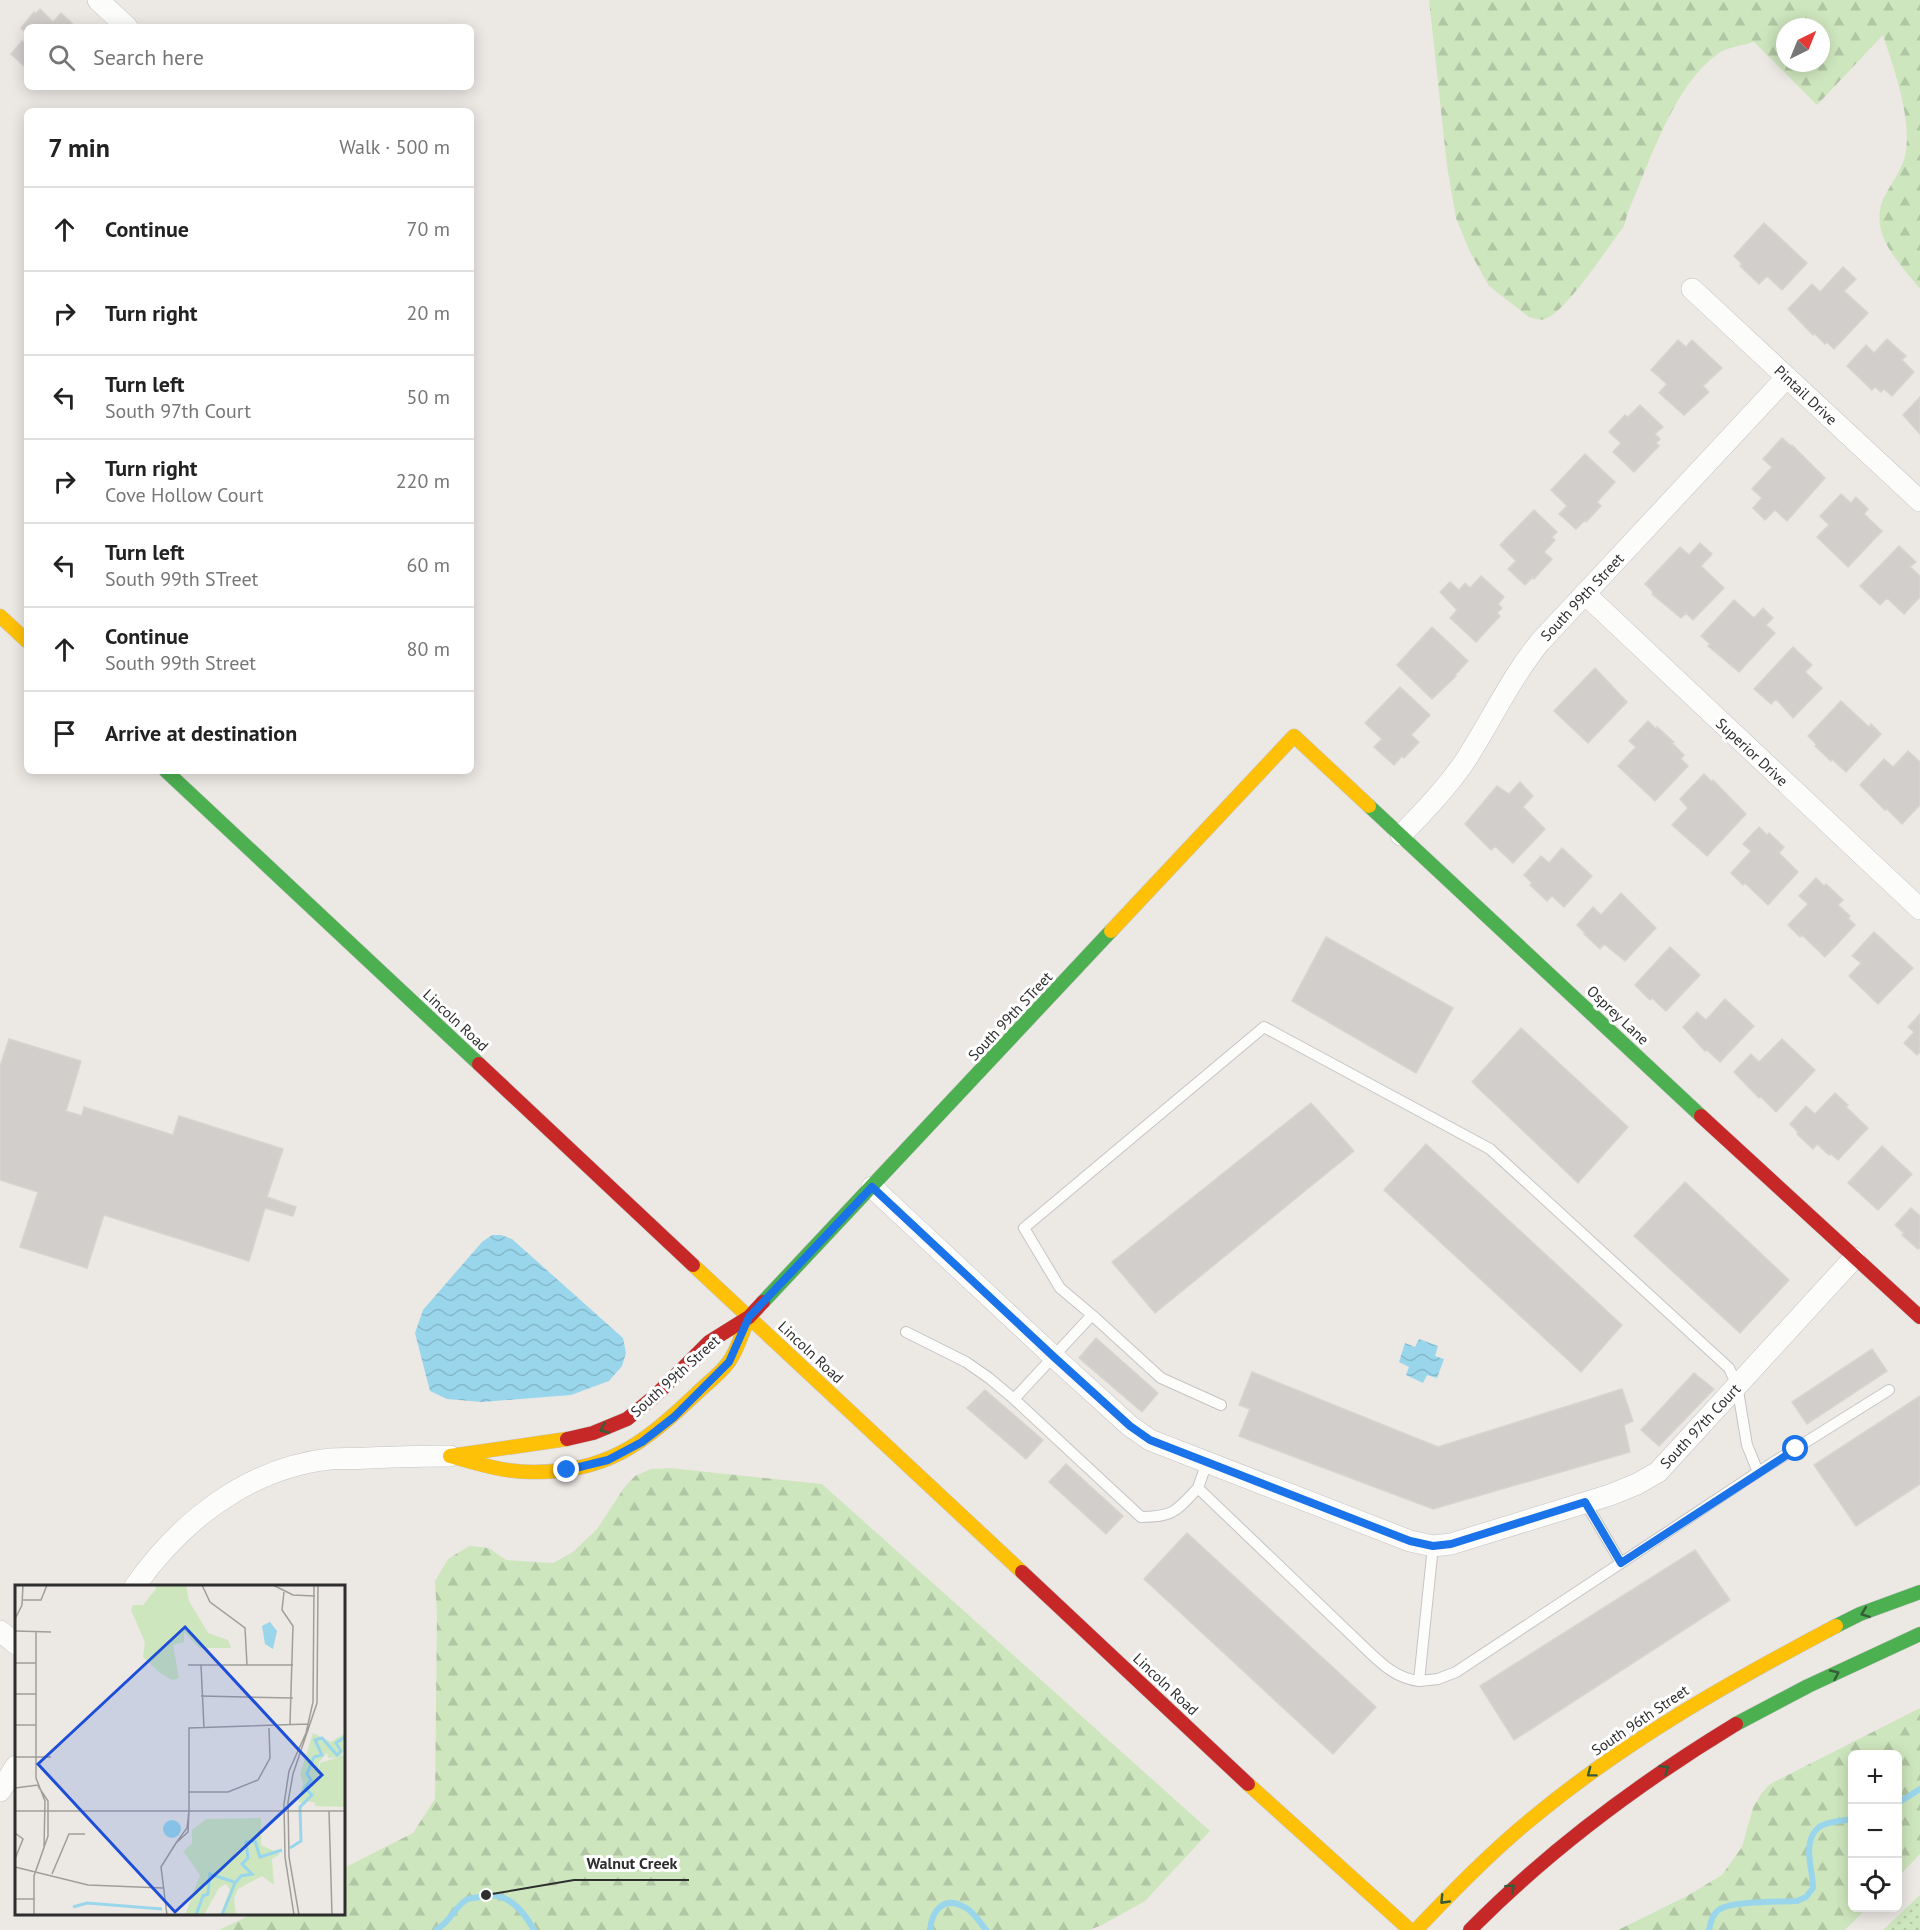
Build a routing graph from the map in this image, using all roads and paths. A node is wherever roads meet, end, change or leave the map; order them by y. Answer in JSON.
{"nodes":[{"id":1,"x":98,"y":0,"type":"edge"},
{"id":2,"x":124,"y":24,"type":"edge"},
{"id":3,"x":1692,"y":289,"type":"dead end"},
{"id":4,"x":1787,"y":377,"type":"junction"},
{"id":5,"x":1920,"y":501,"type":"edge"},
{"id":6,"x":1585,"y":594,"type":"junction"},
{"id":7,"x":0,"y":616,"type":"edge"},
{"id":8,"x":24,"y":638,"type":"edge"},
{"id":9,"x":1294,"y":736,"type":"joint"},
{"id":10,"x":169,"y":774,"type":"edge"},
{"id":11,"x":1401,"y":835,"type":"junction"},
{"id":12,"x":1920,"y":909,"type":"edge"},
{"id":13,"x":872,"y":1187,"type":"junction"},
{"id":14,"x":1854,"y":1258,"type":"junction"},
{"id":15,"x":1092,"y":1315,"type":"junction"},
{"id":16,"x":749,"y":1317,"type":"junction"},
{"id":17,"x":1920,"y":1317,"type":"edge"},
{"id":18,"x":906,"y":1332,"type":"dead end"},
{"id":19,"x":1054,"y":1357,"type":"junction"},
{"id":20,"x":1737,"y":1385,"type":"junction"},
{"id":21,"x":1889,"y":1390,"type":"dead end"},
{"id":22,"x":1014,"y":1399,"type":"junction"},
{"id":23,"x":1221,"y":1405,"type":"dead end"},
{"id":24,"x":450,"y":1456,"type":"junction"},
{"id":25,"x":1207,"y":1462,"type":"junction"},
{"id":26,"x":1758,"y":1472,"type":"junction"},
{"id":27,"x":1198,"y":1488,"type":"junction"},
{"id":28,"x":1585,"y":1502,"type":"junction"},
{"id":29,"x":1433,"y":1546,"type":"junction"},
{"id":30,"x":1621,"y":1563,"type":"junction"},
{"id":31,"x":136,"y":1585,"type":"edge"},
{"id":32,"x":1920,"y":1592,"type":"edge"},
{"id":33,"x":0,"y":1631,"type":"edge"},
{"id":34,"x":1920,"y":1634,"type":"edge"},
{"id":35,"x":15,"y":1643,"type":"edge"},
{"id":36,"x":1419,"y":1681,"type":"junction"},
{"id":37,"x":15,"y":1768,"type":"edge"},
{"id":38,"x":0,"y":1791,"type":"edge"},
{"id":39,"x":1410,"y":1930,"type":"edge"},
{"id":40,"x":1416,"y":1930,"type":"edge"},
{"id":41,"x":1470,"y":1930,"type":"edge"}],
"edges":[{"from":1,"to":2,"type":"street"},
{"from":3,"to":4,"type":"street","name":"Pintail Drive"},
{"from":4,"to":5,"type":"street","name":"Pintail Drive"},
{"from":4,"to":6,"type":"street","name":"South 99th Street"},
{"from":6,"to":11,"type":"street","name":"South 99th Street"},
{"from":6,"to":12,"type":"street","name":"Superior Drive"},
{"from":7,"to":8,"type":"street"},
{"from":9,"to":11,"type":"street","name":"Osprey Lane"},
{"from":9,"to":13,"type":"street","name":"South 99th STreet"},
{"from":10,"to":16,"type":"street","name":"Lincoln Road"},
{"from":11,"to":14,"type":"street","name":"Osprey Lane"},
{"from":13,"to":16,"type":"street","name":"South 99th STreet"},
{"from":13,"to":19,"type":"street"},
{"from":14,"to":17,"type":"street","name":"Osprey Lane"},
{"from":14,"to":20,"type":"street","name":"South 97th Court"},
{"from":15,"to":19,"type":"lane"},
{"from":15,"to":20,"type":"lane"},
{"from":15,"to":23,"type":"lane"},
{"from":16,"to":24,"type":"street","name":"South 99th Street","one_way":true},
{"from":16,"to":24,"type":"street","name":"South 99th Street"},
{"from":16,"to":39,"type":"street","name":"Lincoln Road"},
{"from":18,"to":22,"type":"lane"},
{"from":19,"to":22,"type":"lane"},
{"from":19,"to":25,"type":"street"},
{"from":20,"to":26,"type":"lane"},
{"from":20,"to":28,"type":"street","name":"South 97th Court"},
{"from":21,"to":26,"type":"lane"},
{"from":22,"to":27,"type":"lane"},
{"from":24,"to":31,"type":"street","name":"South 99th Street"},
{"from":25,"to":27,"type":"lane"},
{"from":25,"to":29,"type":"street"},
{"from":26,"to":30,"type":"lane"},
{"from":27,"to":36,"type":"lane"},
{"from":28,"to":29,"type":"street","name":"South 97th Court"},
{"from":28,"to":30,"type":"lane"},
{"from":29,"to":36,"type":"lane"},
{"from":30,"to":36,"type":"lane"},
{"from":32,"to":40,"type":"street","name":"South 96th Street","one_way":true},
{"from":33,"to":35,"type":"street"},
{"from":41,"to":34,"type":"street","one_way":true},
{"from":37,"to":38,"type":"street"}]}
